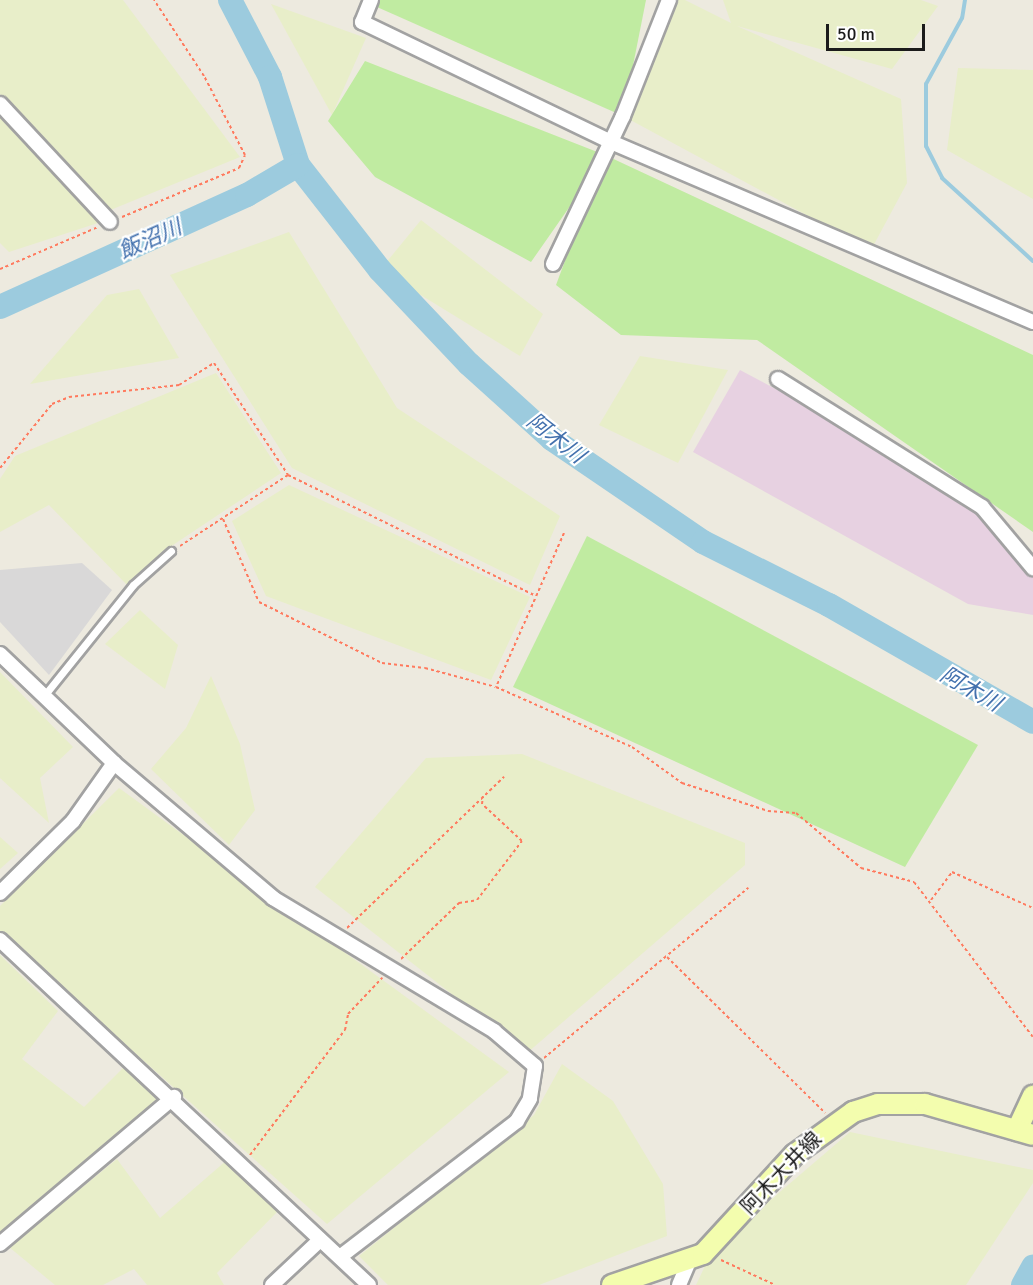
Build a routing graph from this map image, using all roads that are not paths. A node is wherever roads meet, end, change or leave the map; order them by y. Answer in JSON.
{"nodes":[{"id":1,"x":371,"y":0,"type":"edge"},
{"id":2,"x":669,"y":0,"type":"edge"},
{"id":3,"x":0,"y":104,"type":"edge"},
{"id":4,"x":611,"y":142,"type":"junction"},
{"id":5,"x":110,"y":222,"type":"road end"},
{"id":6,"x":553,"y":264,"type":"dead end"},
{"id":7,"x":1033,"y":322,"type":"edge"},
{"id":8,"x":778,"y":379,"type":"dead end"},
{"id":9,"x":171,"y":551,"type":"road end"},
{"id":10,"x":1033,"y":568,"type":"edge"},
{"id":11,"x":0,"y":654,"type":"edge"},
{"id":12,"x":43,"y":697,"type":"junction"},
{"id":13,"x":114,"y":763,"type":"junction"},
{"id":14,"x":0,"y":893,"type":"edge"},
{"id":15,"x":0,"y":940,"type":"edge"},
{"id":16,"x":1033,"y":1095,"type":"edge"},
{"id":17,"x":174,"y":1097,"type":"junction"},
{"id":18,"x":1025,"y":1132,"type":"edge"},
{"id":19,"x":320,"y":1240,"type":"junction"},
{"id":20,"x":0,"y":1244,"type":"edge"},
{"id":21,"x":340,"y":1257,"type":"junction"},
{"id":22,"x":696,"y":1257,"type":"junction"},
{"id":23,"x":272,"y":1285,"type":"edge"},
{"id":24,"x":369,"y":1285,"type":"edge"},
{"id":25,"x":612,"y":1285,"type":"edge"},
{"id":26,"x":679,"y":1285,"type":"edge"}],
"edges":[{"from":1,"to":4,"type":"street"},
{"from":2,"to":4,"type":"street"},
{"from":3,"to":5,"type":"street"},
{"from":4,"to":6,"type":"street"},
{"from":4,"to":7,"type":"street"},
{"from":8,"to":10,"type":"street"},
{"from":9,"to":12,"type":"lane"},
{"from":11,"to":12,"type":"street"},
{"from":12,"to":13,"type":"street"},
{"from":13,"to":14,"type":"street"},
{"from":13,"to":21,"type":"street"},
{"from":15,"to":17,"type":"street"},
{"from":16,"to":18,"type":"main road"},
{"from":17,"to":19,"type":"street"},
{"from":17,"to":20,"type":"street"},
{"from":18,"to":22,"type":"main road","name":"阿木大井線"},
{"from":19,"to":21,"type":"street"},
{"from":19,"to":23,"type":"street"},
{"from":21,"to":24,"type":"street"},
{"from":22,"to":25,"type":"main road","name":"阿木大井線"},
{"from":22,"to":26,"type":"street"}]}
